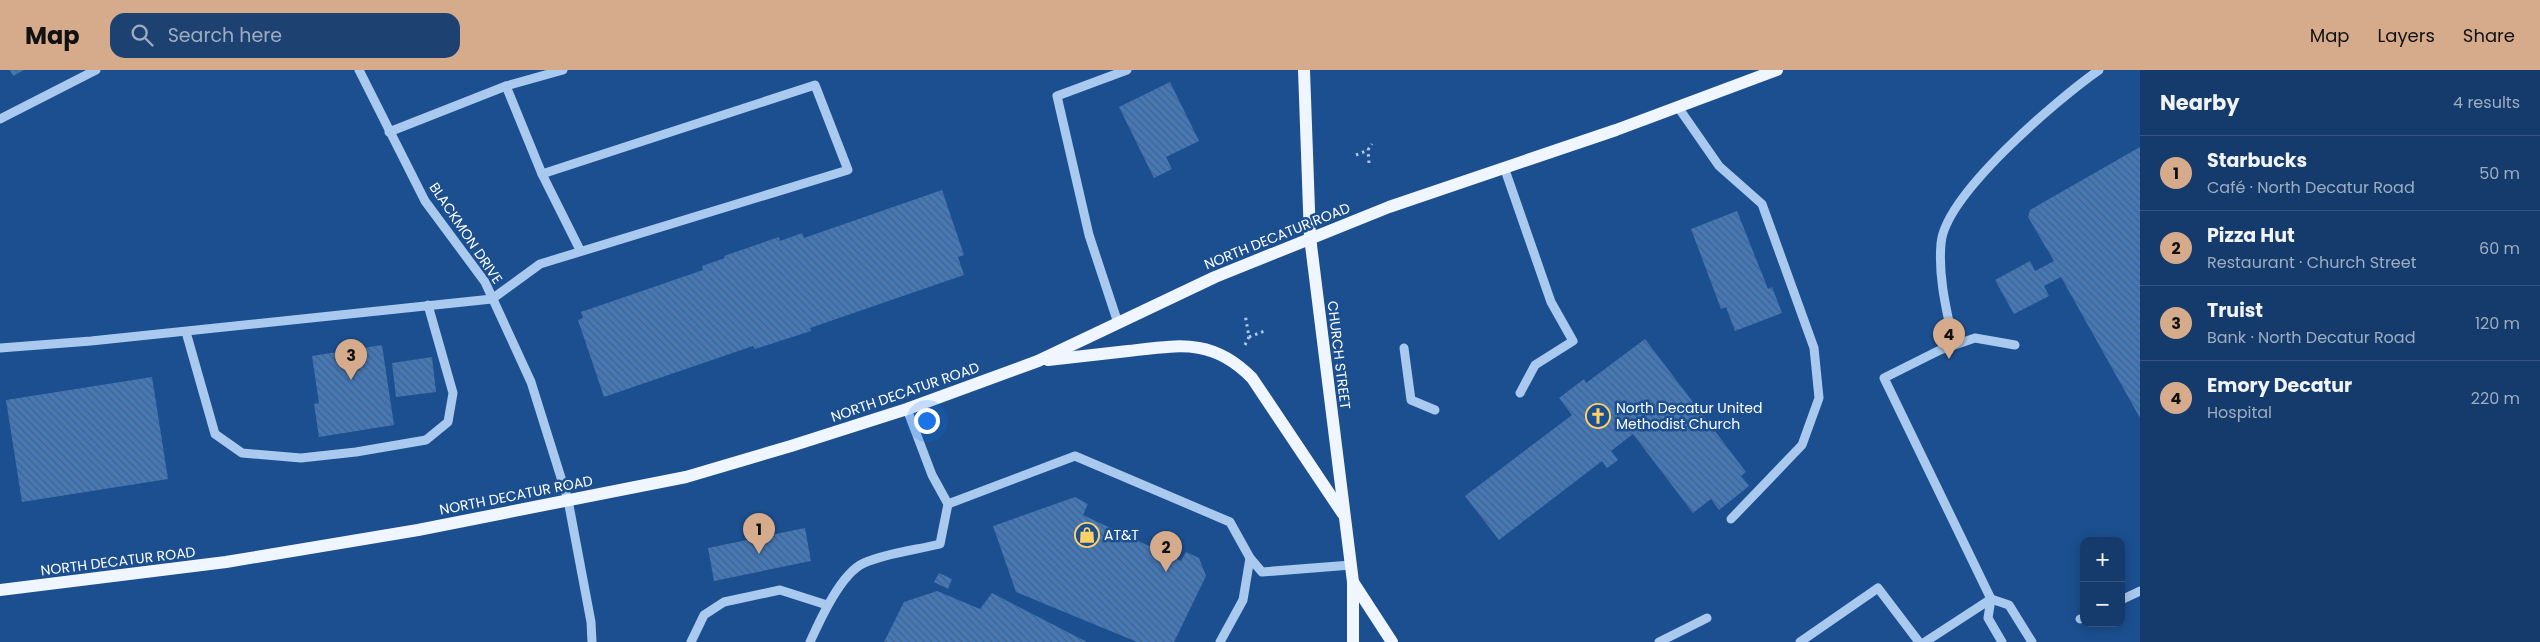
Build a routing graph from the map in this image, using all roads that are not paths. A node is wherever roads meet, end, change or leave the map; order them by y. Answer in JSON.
{"nodes":[{"id":1,"x":96,"y":70,"type":"edge"},
{"id":2,"x":359,"y":70,"type":"edge"},
{"id":3,"x":562,"y":70,"type":"edge"},
{"id":4,"x":1127,"y":70,"type":"edge"},
{"id":5,"x":1304,"y":70,"type":"edge"},
{"id":6,"x":1777,"y":70,"type":"edge"},
{"id":7,"x":2099,"y":70,"type":"edge"},
{"id":8,"x":506,"y":86,"type":"junction"},
{"id":9,"x":1678,"y":107,"type":"junction"},
{"id":10,"x":0,"y":119,"type":"edge"},
{"id":11,"x":390,"y":132,"type":"junction"},
{"id":12,"x":1504,"y":168,"type":"junction"},
{"id":13,"x":542,"y":174,"type":"junction"},
{"id":14,"x":1310,"y":237,"type":"junction"},
{"id":15,"x":580,"y":250,"type":"junction"},
{"id":16,"x":492,"y":299,"type":"junction"},
{"id":17,"x":428,"y":305,"type":"junction"},
{"id":18,"x":1118,"y":323,"type":"junction"},
{"id":19,"x":186,"y":332,"type":"junction"},
{"id":20,"x":1954,"y":345,"type":"junction"},
{"id":21,"x":2015,"y":345,"type":"dead end"},
{"id":22,"x":0,"y":348,"type":"edge"},
{"id":23,"x":1404,"y":348,"type":"dead end"},
{"id":24,"x":1038,"y":361,"type":"junction"},
{"id":25,"x":1520,"y":393,"type":"dead end"},
{"id":26,"x":907,"y":409,"type":"junction"},
{"id":27,"x":1435,"y":410,"type":"dead end"},
{"id":28,"x":568,"y":500,"type":"junction"},
{"id":29,"x":948,"y":504,"type":"junction"},
{"id":30,"x":1344,"y":516,"type":"junction"},
{"id":31,"x":1731,"y":519,"type":"dead end"},
{"id":32,"x":1250,"y":558,"type":"junction"},
{"id":33,"x":1351,"y":565,"type":"junction"},
{"id":34,"x":1353,"y":582,"type":"junction"},
{"id":35,"x":0,"y":590,"type":"edge"},
{"id":36,"x":2140,"y":591,"type":"edge"},
{"id":37,"x":2125,"y":598,"type":"edge"},
{"id":38,"x":1991,"y":599,"type":"junction"},
{"id":39,"x":827,"y":605,"type":"junction"},
{"id":40,"x":1707,"y":618,"type":"dead end"},
{"id":41,"x":592,"y":642,"type":"edge"},
{"id":42,"x":691,"y":642,"type":"edge"},
{"id":43,"x":810,"y":642,"type":"edge"},
{"id":44,"x":1220,"y":642,"type":"edge"},
{"id":45,"x":1353,"y":642,"type":"edge"},
{"id":46,"x":1392,"y":642,"type":"edge"},
{"id":47,"x":1659,"y":642,"type":"edge"},
{"id":48,"x":1800,"y":642,"type":"edge"},
{"id":49,"x":1919,"y":642,"type":"edge"},
{"id":50,"x":1925,"y":642,"type":"edge"},
{"id":51,"x":2002,"y":642,"type":"edge"},
{"id":52,"x":2032,"y":642,"type":"edge"}],
"edges":[{"from":1,"to":10,"type":"street"},
{"from":2,"to":11,"type":"street","name":"BLACKMON DRIVE"},
{"from":3,"to":8,"type":"street"},
{"from":4,"to":18,"type":"street"},
{"from":5,"to":14,"type":"main road","name":"CHURCH STREET"},
{"from":6,"to":9,"type":"main road","name":"NORTH DECATUR ROAD"},
{"from":7,"to":20,"type":"street"},
{"from":8,"to":11,"type":"street"},
{"from":8,"to":13,"type":"street"},
{"from":9,"to":12,"type":"main road","name":"NORTH DECATUR ROAD"},
{"from":9,"to":31,"type":"street"},
{"from":11,"to":16,"type":"street","name":"BLACKMON DRIVE"},
{"from":12,"to":14,"type":"main road","name":"NORTH DECATUR ROAD"},
{"from":12,"to":25,"type":"street"},
{"from":13,"to":15,"type":"street"},
{"from":13,"to":15,"type":"street"},
{"from":14,"to":18,"type":"main road","name":"NORTH DECATUR ROAD"},
{"from":14,"to":30,"type":"main road","name":"CHURCH STREET"},
{"from":15,"to":16,"type":"street"},
{"from":16,"to":17,"type":"street"},
{"from":16,"to":28,"type":"street","name":"BLACKMON DRIVE"},
{"from":17,"to":19,"type":"street"},
{"from":17,"to":19,"type":"street"},
{"from":18,"to":24,"type":"main road","name":"NORTH DECATUR ROAD"},
{"from":19,"to":22,"type":"street"},
{"from":20,"to":21,"type":"street"},
{"from":20,"to":38,"type":"street"},
{"from":23,"to":27,"type":"street"},
{"from":24,"to":26,"type":"main road","name":"NORTH DECATUR ROAD"},
{"from":24,"to":30,"type":"main road"},
{"from":26,"to":28,"type":"main road","name":"NORTH DECATUR ROAD"},
{"from":26,"to":29,"type":"street"},
{"from":28,"to":35,"type":"main road","name":"NORTH DECATUR ROAD"},
{"from":28,"to":41,"type":"street","name":"BLACKMON DRIVE"},
{"from":29,"to":32,"type":"street"},
{"from":29,"to":39,"type":"street"},
{"from":30,"to":33,"type":"main road","name":"CHURCH STREET"},
{"from":32,"to":33,"type":"street"},
{"from":32,"to":44,"type":"street"},
{"from":33,"to":34,"type":"main road","name":"CHURCH STREET"},
{"from":34,"to":45,"type":"main road","name":"CHURCH STREET"},
{"from":34,"to":46,"type":"main road"},
{"from":36,"to":37,"type":"street"},
{"from":38,"to":50,"type":"street"},
{"from":38,"to":51,"type":"street"},
{"from":38,"to":52,"type":"street"},
{"from":39,"to":42,"type":"street"},
{"from":39,"to":43,"type":"street"},
{"from":40,"to":47,"type":"street"},
{"from":48,"to":49,"type":"street"}]}
